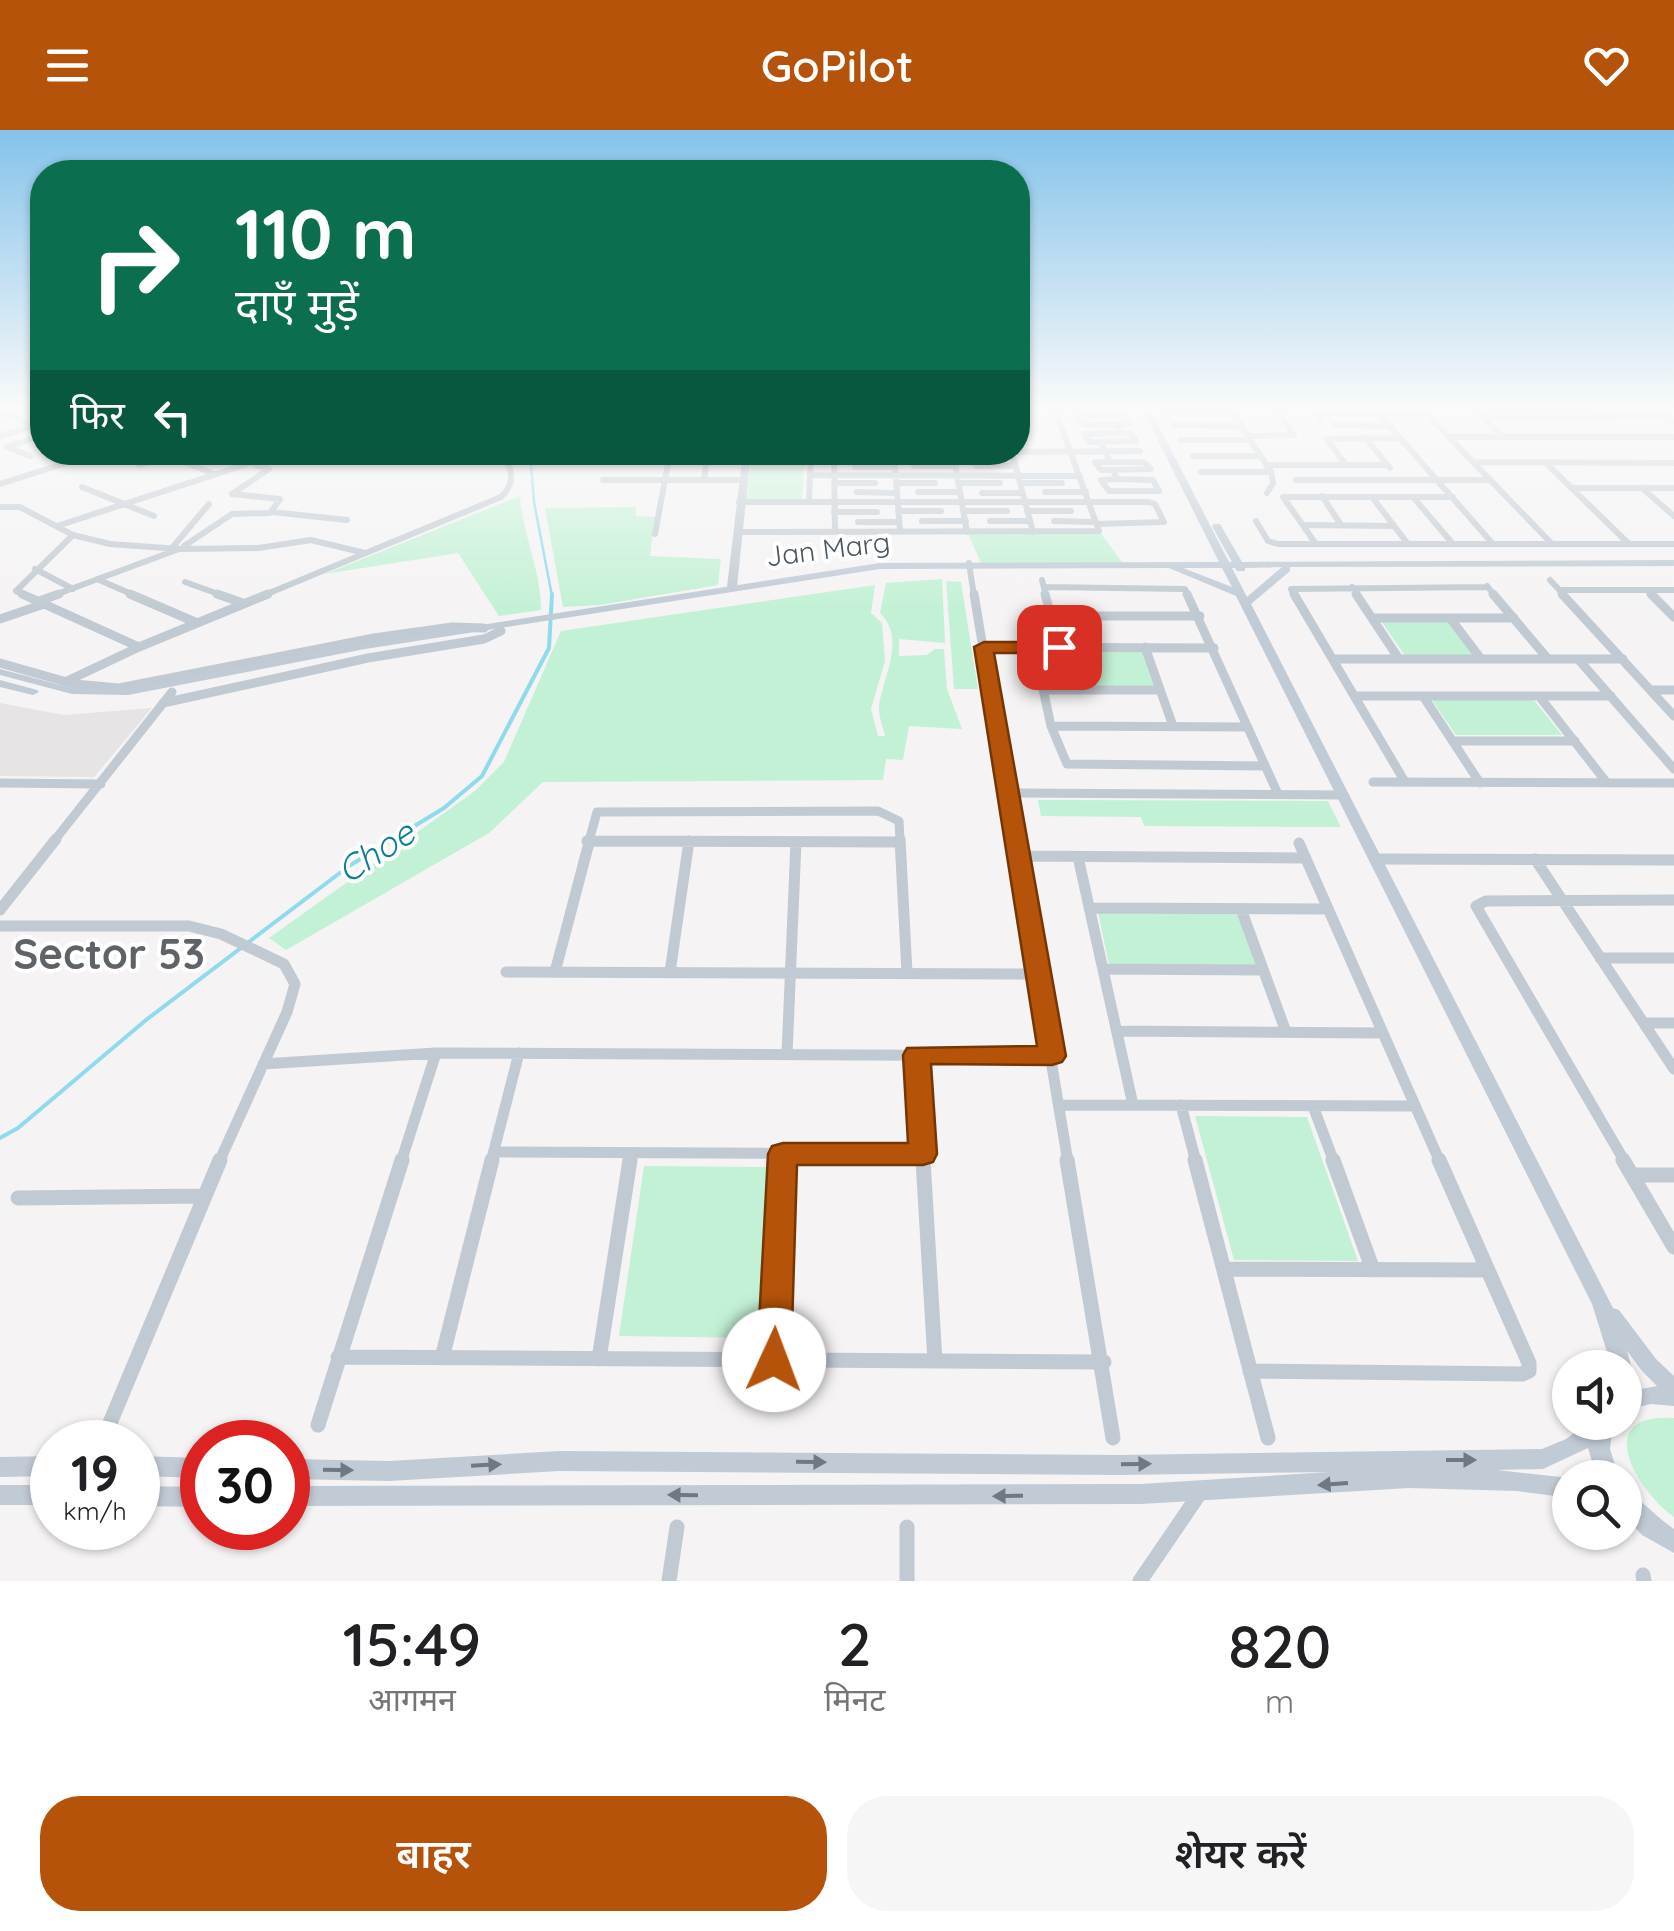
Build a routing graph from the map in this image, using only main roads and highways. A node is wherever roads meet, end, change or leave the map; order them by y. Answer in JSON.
{"nodes":[{"id":1,"x":1182,"y":475,"type":"edge"},
{"id":2,"x":1187,"y":475,"type":"edge"},
{"id":3,"x":1216,"y":543,"type":"junction"},
{"id":4,"x":1228,"y":546,"type":"junction"},
{"id":5,"x":970,"y":565,"type":"junction"},
{"id":6,"x":930,"y":566,"type":"junction"},
{"id":7,"x":1174,"y":566,"type":"junction"},
{"id":8,"x":1282,"y":566,"type":"junction"},
{"id":9,"x":1674,"y":566,"type":"edge"},
{"id":10,"x":954,"y":568,"type":"joint"},
{"id":11,"x":1233,"y":568,"type":"junction"},
{"id":12,"x":1244,"y":598,"type":"junction"},
{"id":13,"x":577,"y":617,"type":"junction"},
{"id":14,"x":522,"y":625,"type":"junction"},
{"id":15,"x":0,"y":672,"type":"edge"},
{"id":16,"x":0,"y":683,"type":"edge"},
{"id":17,"x":1602,"y":1304,"type":"junction"},
{"id":18,"x":1616,"y":1350,"type":"edge"},
{"id":19,"x":1674,"y":1388,"type":"edge"},
{"id":20,"x":1642,"y":1397,"type":"edge"},
{"id":21,"x":1674,"y":1397,"type":"edge"},
{"id":22,"x":1582,"y":1440,"type":"edge"},
{"id":23,"x":0,"y":1466,"type":"edge"},
{"id":24,"x":30,"y":1466,"type":"edge"},
{"id":25,"x":310,"y":1469,"type":"edge"},
{"id":26,"x":1552,"y":1486,"type":"edge"},
{"id":27,"x":30,"y":1495,"type":"edge"},
{"id":28,"x":0,"y":1496,"type":"edge"},
{"id":29,"x":310,"y":1496,"type":"edge"},
{"id":30,"x":363,"y":1496,"type":"joint"},
{"id":31,"x":1642,"y":1519,"type":"edge"},
{"id":32,"x":1674,"y":1542,"type":"edge"}],
"edges":[{"from":1,"to":3,"type":"main road"},
{"from":2,"to":4,"type":"main road"},
{"from":3,"to":7,"type":"main road"},
{"from":3,"to":11,"type":"main road"},
{"from":4,"to":8,"type":"main road"},
{"from":4,"to":11,"type":"main road"},
{"from":5,"to":6,"type":"main road","name":"Jan Marg"},
{"from":5,"to":7,"type":"main road","name":"Jan Marg"},
{"from":5,"to":10,"type":"main road"},
{"from":6,"to":10,"type":"main road","name":"Jan Marg"},
{"from":6,"to":13,"type":"main road","name":"Jan Marg"},
{"from":6,"to":13,"type":"main road","name":"Jan Marg"},
{"from":7,"to":11,"type":"main road","name":"Jan Marg"},
{"from":7,"to":12,"type":"main road"},
{"from":8,"to":9,"type":"main road"},
{"from":8,"to":11,"type":"main road"},
{"from":8,"to":12,"type":"main road"},
{"from":11,"to":12,"type":"main road"},
{"from":12,"to":17,"type":"main road"},
{"from":13,"to":14,"type":"main road","name":"Jan Marg"},
{"from":14,"to":15,"type":"main road","name":"Jan Marg"},
{"from":14,"to":16,"type":"main road","name":"Jan Marg"},
{"from":17,"to":18,"type":"main road"},
{"from":17,"to":19,"type":"main road"},
{"from":20,"to":21,"type":"main road"},
{"from":25,"to":22,"type":"main road","one_way":true},
{"from":23,"to":24,"type":"main road"},
{"from":26,"to":30,"type":"main road","one_way":true},
{"from":27,"to":28,"type":"main road"},
{"from":29,"to":30,"type":"main road"},
{"from":31,"to":32,"type":"main road"}]}
